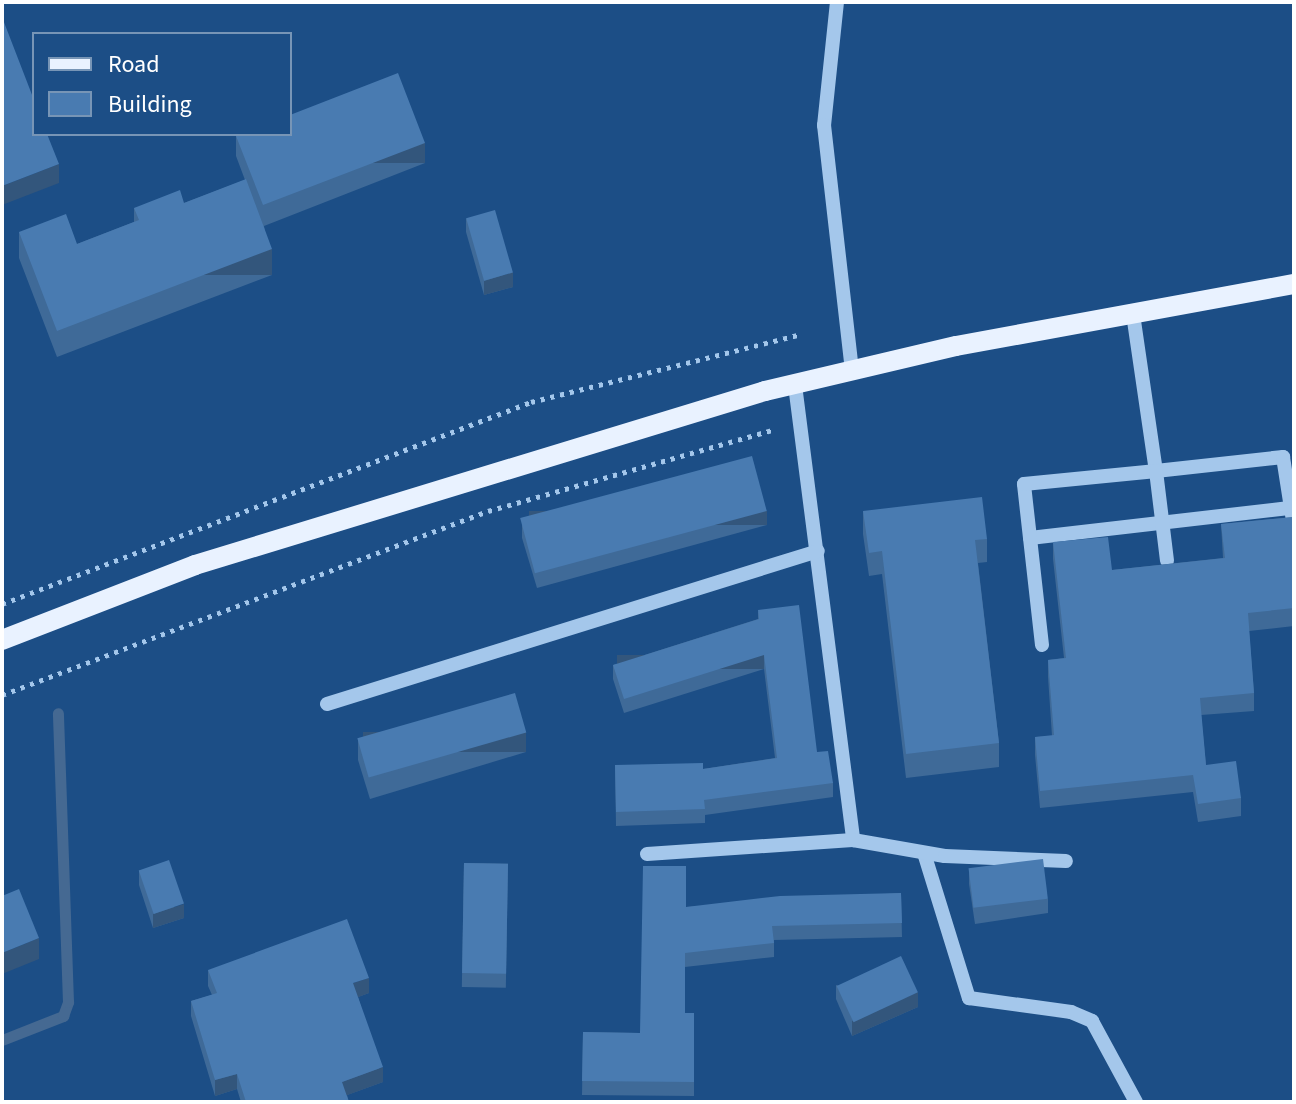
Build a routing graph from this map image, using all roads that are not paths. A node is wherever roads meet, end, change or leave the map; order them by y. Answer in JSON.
{"nodes":[{"id":1,"x":837,"y":2,"type":"edge"},
{"id":2,"x":1294,"y":284,"type":"edge"},
{"id":3,"x":1133,"y":314,"type":"junction"},
{"id":4,"x":852,"y":371,"type":"junction"},
{"id":5,"x":795,"y":385,"type":"junction"},
{"id":6,"x":1156,"y":471,"type":"junction"},
{"id":7,"x":1291,"y":508,"type":"junction"},
{"id":8,"x":1161,"y":523,"type":"junction"},
{"id":9,"x":1294,"y":527,"type":"edge"},
{"id":10,"x":1030,"y":538,"type":"junction"},
{"id":11,"x":818,"y":551,"type":"junction"},
{"id":12,"x":1167,"y":560,"type":"dead end"},
{"id":13,"x":2,"y":640,"type":"edge"},
{"id":14,"x":1042,"y":645,"type":"dead end"},
{"id":15,"x":327,"y":704,"type":"dead end"},
{"id":16,"x":853,"y":840,"type":"junction"},
{"id":17,"x":924,"y":853,"type":"junction"},
{"id":18,"x":647,"y":854,"type":"dead end"},
{"id":19,"x":1066,"y":861,"type":"dead end"},
{"id":20,"x":1136,"y":1102,"type":"edge"}],
"edges":[{"from":1,"to":4,"type":"street"},
{"from":2,"to":3,"type":"main road"},
{"from":3,"to":4,"type":"main road"},
{"from":3,"to":6,"type":"street"},
{"from":4,"to":5,"type":"main road"},
{"from":5,"to":11,"type":"street"},
{"from":5,"to":13,"type":"main road"},
{"from":6,"to":7,"type":"street"},
{"from":6,"to":8,"type":"street"},
{"from":6,"to":10,"type":"street"},
{"from":7,"to":8,"type":"street"},
{"from":7,"to":9,"type":"street"},
{"from":8,"to":10,"type":"street"},
{"from":8,"to":12,"type":"street"},
{"from":10,"to":14,"type":"street"},
{"from":11,"to":15,"type":"street"},
{"from":11,"to":16,"type":"street"},
{"from":16,"to":17,"type":"street"},
{"from":16,"to":18,"type":"street"},
{"from":17,"to":19,"type":"street"},
{"from":17,"to":20,"type":"street"}]}
